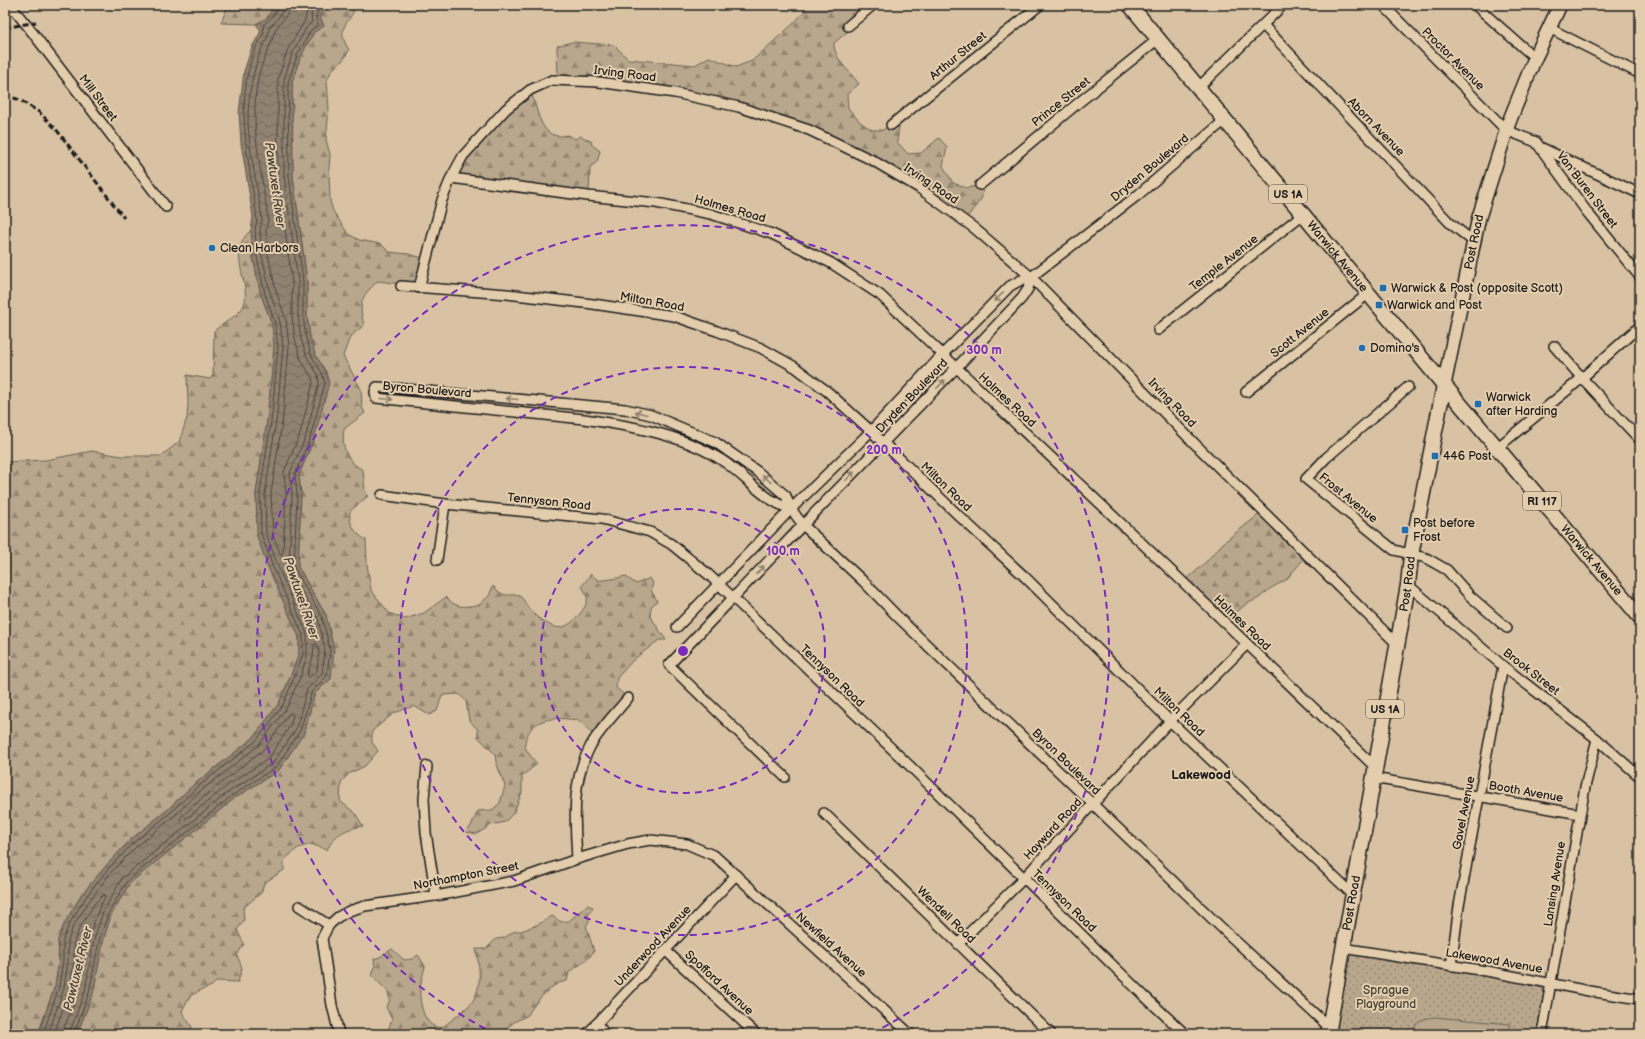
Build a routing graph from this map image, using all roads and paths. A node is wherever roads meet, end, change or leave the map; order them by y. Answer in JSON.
{"nodes":[{"id":1,"x":10,"y":5,"type":"edge"},
{"id":2,"x":873,"y":5,"type":"edge"},
{"id":3,"x":1040,"y":5,"type":"edge"},
{"id":4,"x":1130,"y":5,"type":"edge"},
{"id":5,"x":1283,"y":5,"type":"edge"},
{"id":6,"x":1383,"y":5,"type":"edge"},
{"id":7,"x":1475,"y":5,"type":"edge"},
{"id":8,"x":1560,"y":5,"type":"edge"},
{"id":9,"x":1263,"y":25,"type":"junction"},
{"id":10,"x":848,"y":26,"type":"dead end"},
{"id":11,"x":1549,"y":28,"type":"junction"},
{"id":12,"x":1158,"y":39,"type":"junction"},
{"id":13,"x":1534,"y":58,"type":"junction"},
{"id":14,"x":1640,"y":74,"type":"edge"},
{"id":15,"x":1199,"y":87,"type":"junction"},
{"id":16,"x":1226,"y":119,"type":"junction"},
{"id":17,"x":891,"y":125,"type":"dead end"},
{"id":18,"x":1506,"y":130,"type":"junction"},
{"id":19,"x":1540,"y":148,"type":"junction"},
{"id":20,"x":451,"y":178,"type":"junction"},
{"id":21,"x":980,"y":185,"type":"dead end"},
{"id":22,"x":1640,"y":194,"type":"edge"},
{"id":23,"x":166,"y":207,"type":"dead end"},
{"id":24,"x":1303,"y":214,"type":"junction"},
{"id":25,"x":1474,"y":242,"type":"junction"},
{"id":26,"x":1031,"y":277,"type":"junction"},
{"id":27,"x":1640,"y":277,"type":"edge"},
{"id":28,"x":401,"y":286,"type":"dead end"},
{"id":29,"x":419,"y":288,"type":"junction"},
{"id":30,"x":1369,"y":294,"type":"junction"},
{"id":31,"x":1640,"y":326,"type":"edge"},
{"id":32,"x":1158,"y":330,"type":"dead end"},
{"id":33,"x":1554,"y":346,"type":"dead end"},
{"id":34,"x":942,"y":355,"type":"junction"},
{"id":35,"x":956,"y":368,"type":"junction"},
{"id":36,"x":1582,"y":378,"type":"junction"},
{"id":37,"x":1444,"y":385,"type":"junction"},
{"id":38,"x":1408,"y":387,"type":"dead end"},
{"id":39,"x":1246,"y":392,"type":"dead end"},
{"id":40,"x":556,"y":403,"type":"junction"},
{"id":41,"x":554,"y":415,"type":"junction"},
{"id":42,"x":661,"y":420,"type":"junction"},
{"id":43,"x":871,"y":431,"type":"junction"},
{"id":44,"x":656,"y":433,"type":"junction"},
{"id":45,"x":1640,"y":440,"type":"edge"},
{"id":46,"x":883,"y":443,"type":"junction"},
{"id":47,"x":1497,"y":448,"type":"junction"},
{"id":48,"x":382,"y":495,"type":"dead end"},
{"id":49,"x":445,"y":504,"type":"junction"},
{"id":50,"x":791,"y":509,"type":"junction"},
{"id":51,"x":803,"y":525,"type":"junction"},
{"id":52,"x":1411,"y":555,"type":"junction"},
{"id":53,"x":437,"y":560,"type":"dead end"},
{"id":54,"x":719,"y":585,"type":"junction"},
{"id":55,"x":1408,"y":585,"type":"junction"},
{"id":56,"x":733,"y":598,"type":"junction"},
{"id":57,"x":1640,"y":617,"type":"edge"},
{"id":58,"x":677,"y":627,"type":"dead end"},
{"id":59,"x":1507,"y":628,"type":"dead end"},
{"id":60,"x":1247,"y":644,"type":"junction"},
{"id":61,"x":1397,"y":644,"type":"junction"},
{"id":62,"x":1503,"y":666,"type":"junction"},
{"id":63,"x":628,"y":698,"type":"dead end"},
{"id":64,"x":1170,"y":721,"type":"junction"},
{"id":65,"x":1597,"y":739,"type":"junction"},
{"id":66,"x":427,"y":766,"type":"dead end"},
{"id":67,"x":1374,"y":772,"type":"junction"},
{"id":68,"x":785,"y":777,"type":"dead end"},
{"id":69,"x":1640,"y":777,"type":"edge"},
{"id":70,"x":1479,"y":796,"type":"junction"},
{"id":71,"x":1092,"y":804,"type":"junction"},
{"id":72,"x":824,"y":813,"type":"dead end"},
{"id":73,"x":1580,"y":814,"type":"junction"},
{"id":74,"x":577,"y":859,"type":"junction"},
{"id":75,"x":736,"y":874,"type":"junction"},
{"id":76,"x":1023,"y":879,"type":"junction"},
{"id":77,"x":1352,"y":894,"type":"junction"},
{"id":78,"x":436,"y":896,"type":"junction"},
{"id":79,"x":299,"y":906,"type":"dead end"},
{"id":80,"x":329,"y":925,"type":"junction"},
{"id":81,"x":958,"y":944,"type":"junction"},
{"id":82,"x":1343,"y":948,"type":"junction"},
{"id":83,"x":665,"y":950,"type":"junction"},
{"id":84,"x":1451,"y":966,"type":"junction"},
{"id":85,"x":1551,"y":983,"type":"junction"},
{"id":86,"x":1640,"y":999,"type":"edge"},
{"id":87,"x":596,"y":1024,"type":"junction"},
{"id":88,"x":1329,"y":1031,"type":"edge"},
{"id":89,"x":339,"y":1034,"type":"edge"},
{"id":90,"x":587,"y":1034,"type":"edge"},
{"id":91,"x":606,"y":1034,"type":"edge"},
{"id":92,"x":756,"y":1034,"type":"edge"},
{"id":93,"x":910,"y":1034,"type":"edge"},
{"id":94,"x":1052,"y":1034,"type":"edge"},
{"id":95,"x":1185,"y":1034,"type":"edge"},
{"id":96,"x":1542,"y":1034,"type":"edge"}],
"edges":[{"from":1,"to":23,"type":"street","name":"Mill Street"},
{"from":2,"to":10,"type":"street"},
{"from":3,"to":17,"type":"street","name":"Arthur Street"},
{"from":4,"to":12,"type":"main road","name":"Warwick Avenue","number":"US 1A"},
{"from":5,"to":9,"type":"street"},
{"from":6,"to":18,"type":"street","name":"Proctor Avenue"},
{"from":7,"to":13,"type":"street"},
{"from":8,"to":11,"type":"main road","name":"Post Road"},
{"from":9,"to":15,"type":"street"},
{"from":9,"to":25,"type":"street","name":"Aborn Avenue"},
{"from":11,"to":13,"type":"main road","name":"Post Road"},
{"from":11,"to":14,"type":"street"},
{"from":12,"to":15,"type":"main road","name":"Warwick Avenue","number":"US 1A"},
{"from":12,"to":21,"type":"street","name":"Prince Street"},
{"from":13,"to":18,"type":"main road","name":"Post Road"},
{"from":15,"to":16,"type":"main road","name":"Warwick Avenue","number":"US 1A"},
{"from":16,"to":24,"type":"main road","name":"Warwick Avenue","number":"US 1A"},
{"from":16,"to":26,"type":"street","name":"Dryden Boulevard"},
{"from":18,"to":19,"type":"street","name":"Van Buren Street"},
{"from":18,"to":25,"type":"main road","name":"Post Road"},
{"from":19,"to":22,"type":"street"},
{"from":19,"to":27,"type":"street","name":"Van Buren Street"},
{"from":20,"to":26,"type":"street","name":"Irving Road"},
{"from":20,"to":29,"type":"street","name":"Irving Road"},
{"from":20,"to":34,"type":"street","name":"Holmes Road"},
{"from":24,"to":30,"type":"main road","name":"Warwick Avenue","number":"US 1A"},
{"from":24,"to":32,"type":"street","name":"Temple Avenue"},
{"from":25,"to":37,"type":"main road","name":"Post Road"},
{"from":26,"to":34,"type":"street","name":"Dryden Boulevard","one_way":true},
{"from":26,"to":35,"type":"street","name":"Dryden Boulevard"},
{"from":26,"to":61,"type":"street","name":"Irving Road"},
{"from":28,"to":29,"type":"street","name":"Milton Road"},
{"from":29,"to":43,"type":"street","name":"Milton Road"},
{"from":30,"to":37,"type":"main road","name":"Warwick Avenue","number":"US 1A"},
{"from":30,"to":39,"type":"street","name":"Scott Avenue"},
{"from":31,"to":36,"type":"street"},
{"from":33,"to":36,"type":"street"},
{"from":34,"to":35,"type":"street","name":"Holmes Road"},
{"from":34,"to":43,"type":"street","name":"Dryden Boulevard"},
{"from":46,"to":35,"type":"street","name":"Dryden Boulevard","one_way":true},
{"from":35,"to":60,"type":"street","name":"Holmes Road"},
{"from":36,"to":45,"type":"street"},
{"from":36,"to":47,"type":"street"},
{"from":37,"to":47,"type":"main road","name":"Warwick Avenue","number":"RI 117"},
{"from":37,"to":52,"type":"main road","name":"Post Road","number":"US 1A"},
{"from":38,"to":52,"type":"street","name":"Frost Avenue"},
{"from":40,"to":41,"type":"street"},
{"from":40,"to":41,"type":"street","name":"Byron Boulevard","one_way":true},
{"from":42,"to":40,"type":"street","name":"Byron Boulevard","one_way":true},
{"from":41,"to":44,"type":"street","name":"Byron Boulevard"},
{"from":42,"to":44,"type":"street"},
{"from":50,"to":42,"type":"street","name":"Byron Boulevard","one_way":true},
{"from":43,"to":46,"type":"street","name":"Milton Road"},
{"from":43,"to":50,"type":"street","name":"Dryden Boulevard"},
{"from":44,"to":50,"type":"street","name":"Byron Boulevard"},
{"from":51,"to":46,"type":"street","name":"Dryden Boulevard","one_way":true},
{"from":46,"to":64,"type":"street","name":"Milton Road"},
{"from":47,"to":57,"type":"main road","name":"Warwick Avenue","number":"RI 117"},
{"from":48,"to":49,"type":"street","name":"Tennyson Road"},
{"from":49,"to":53,"type":"street"},
{"from":49,"to":54,"type":"street","name":"Tennyson Road"},
{"from":50,"to":51,"type":"street","name":"Byron Boulevard"},
{"from":50,"to":54,"type":"street","name":"Dryden Boulevard"},
{"from":56,"to":51,"type":"street","name":"Dryden Boulevard","one_way":true},
{"from":51,"to":71,"type":"street","name":"Byron Boulevard"},
{"from":52,"to":55,"type":"main road","name":"Post Road","number":"US 1A"},
{"from":52,"to":59,"type":"street"},
{"from":54,"to":56,"type":"street","name":"Tennyson Road"},
{"from":54,"to":58,"type":"street","name":"Dryden Boulevard"},
{"from":55,"to":61,"type":"main road","name":"Post Road","number":"US 1A"},
{"from":55,"to":62,"type":"street","name":"Brook Street"},
{"from":56,"to":68,"type":"street","name":"Dryden Boulevard"},
{"from":56,"to":76,"type":"street","name":"Tennyson Road"},
{"from":60,"to":64,"type":"street","name":"Hayward Road"},
{"from":60,"to":67,"type":"street","name":"Holmes Road"},
{"from":61,"to":67,"type":"main road","name":"Post Road","number":"US 1A"},
{"from":62,"to":65,"type":"street","name":"Brook Street"},
{"from":62,"to":70,"type":"street","name":"Gavel Avenue"},
{"from":63,"to":74,"type":"street"},
{"from":64,"to":71,"type":"street","name":"Hayward Road"},
{"from":64,"to":77,"type":"street","name":"Milton Road"},
{"from":65,"to":69,"type":"street","name":"Brook Street"},
{"from":65,"to":73,"type":"street","name":"Lansing Avenue"},
{"from":66,"to":78,"type":"street"},
{"from":67,"to":70,"type":"street","name":"Booth Avenue"},
{"from":67,"to":77,"type":"main road","name":"Post Road","number":"US 1A"},
{"from":70,"to":73,"type":"street","name":"Booth Avenue"},
{"from":70,"to":84,"type":"street","name":"Gavel Avenue"},
{"from":71,"to":76,"type":"street","name":"Hayward Road"},
{"from":71,"to":88,"type":"street","name":"Byron Boulevard"},
{"from":72,"to":81,"type":"street","name":"Wendell Road"},
{"from":73,"to":85,"type":"street","name":"Lansing Avenue"},
{"from":74,"to":75,"type":"street","name":"Northampton Street"},
{"from":74,"to":78,"type":"street","name":"Northampton Street"},
{"from":75,"to":83,"type":"street","name":"Underwood Avenue"},
{"from":75,"to":93,"type":"street","name":"Newfield Avenue"},
{"from":76,"to":81,"type":"street","name":"Hayward Road"},
{"from":76,"to":95,"type":"street","name":"Tennyson Road"},
{"from":77,"to":82,"type":"main road","name":"Post Road","number":"US 1A"},
{"from":78,"to":80,"type":"street","name":"Northampton Street"},
{"from":79,"to":80,"type":"street"},
{"from":80,"to":89,"type":"street"},
{"from":81,"to":94,"type":"street","name":"Wendell Road"},
{"from":82,"to":84,"type":"street","name":"Lakewood Avenue"},
{"from":82,"to":88,"type":"main road","name":"Post Road","number":"US 1A"},
{"from":83,"to":87,"type":"street","name":"Underwood Avenue"},
{"from":83,"to":92,"type":"street","name":"Spofford Avenue"},
{"from":84,"to":85,"type":"street","name":"Lakewood Avenue"},
{"from":85,"to":86,"type":"street","name":"Lakewood Avenue"},
{"from":85,"to":96,"type":"street","name":"Lansing Avenue"},
{"from":87,"to":90,"type":"street","name":"Underwood Avenue"},
{"from":87,"to":91,"type":"street"}]}
